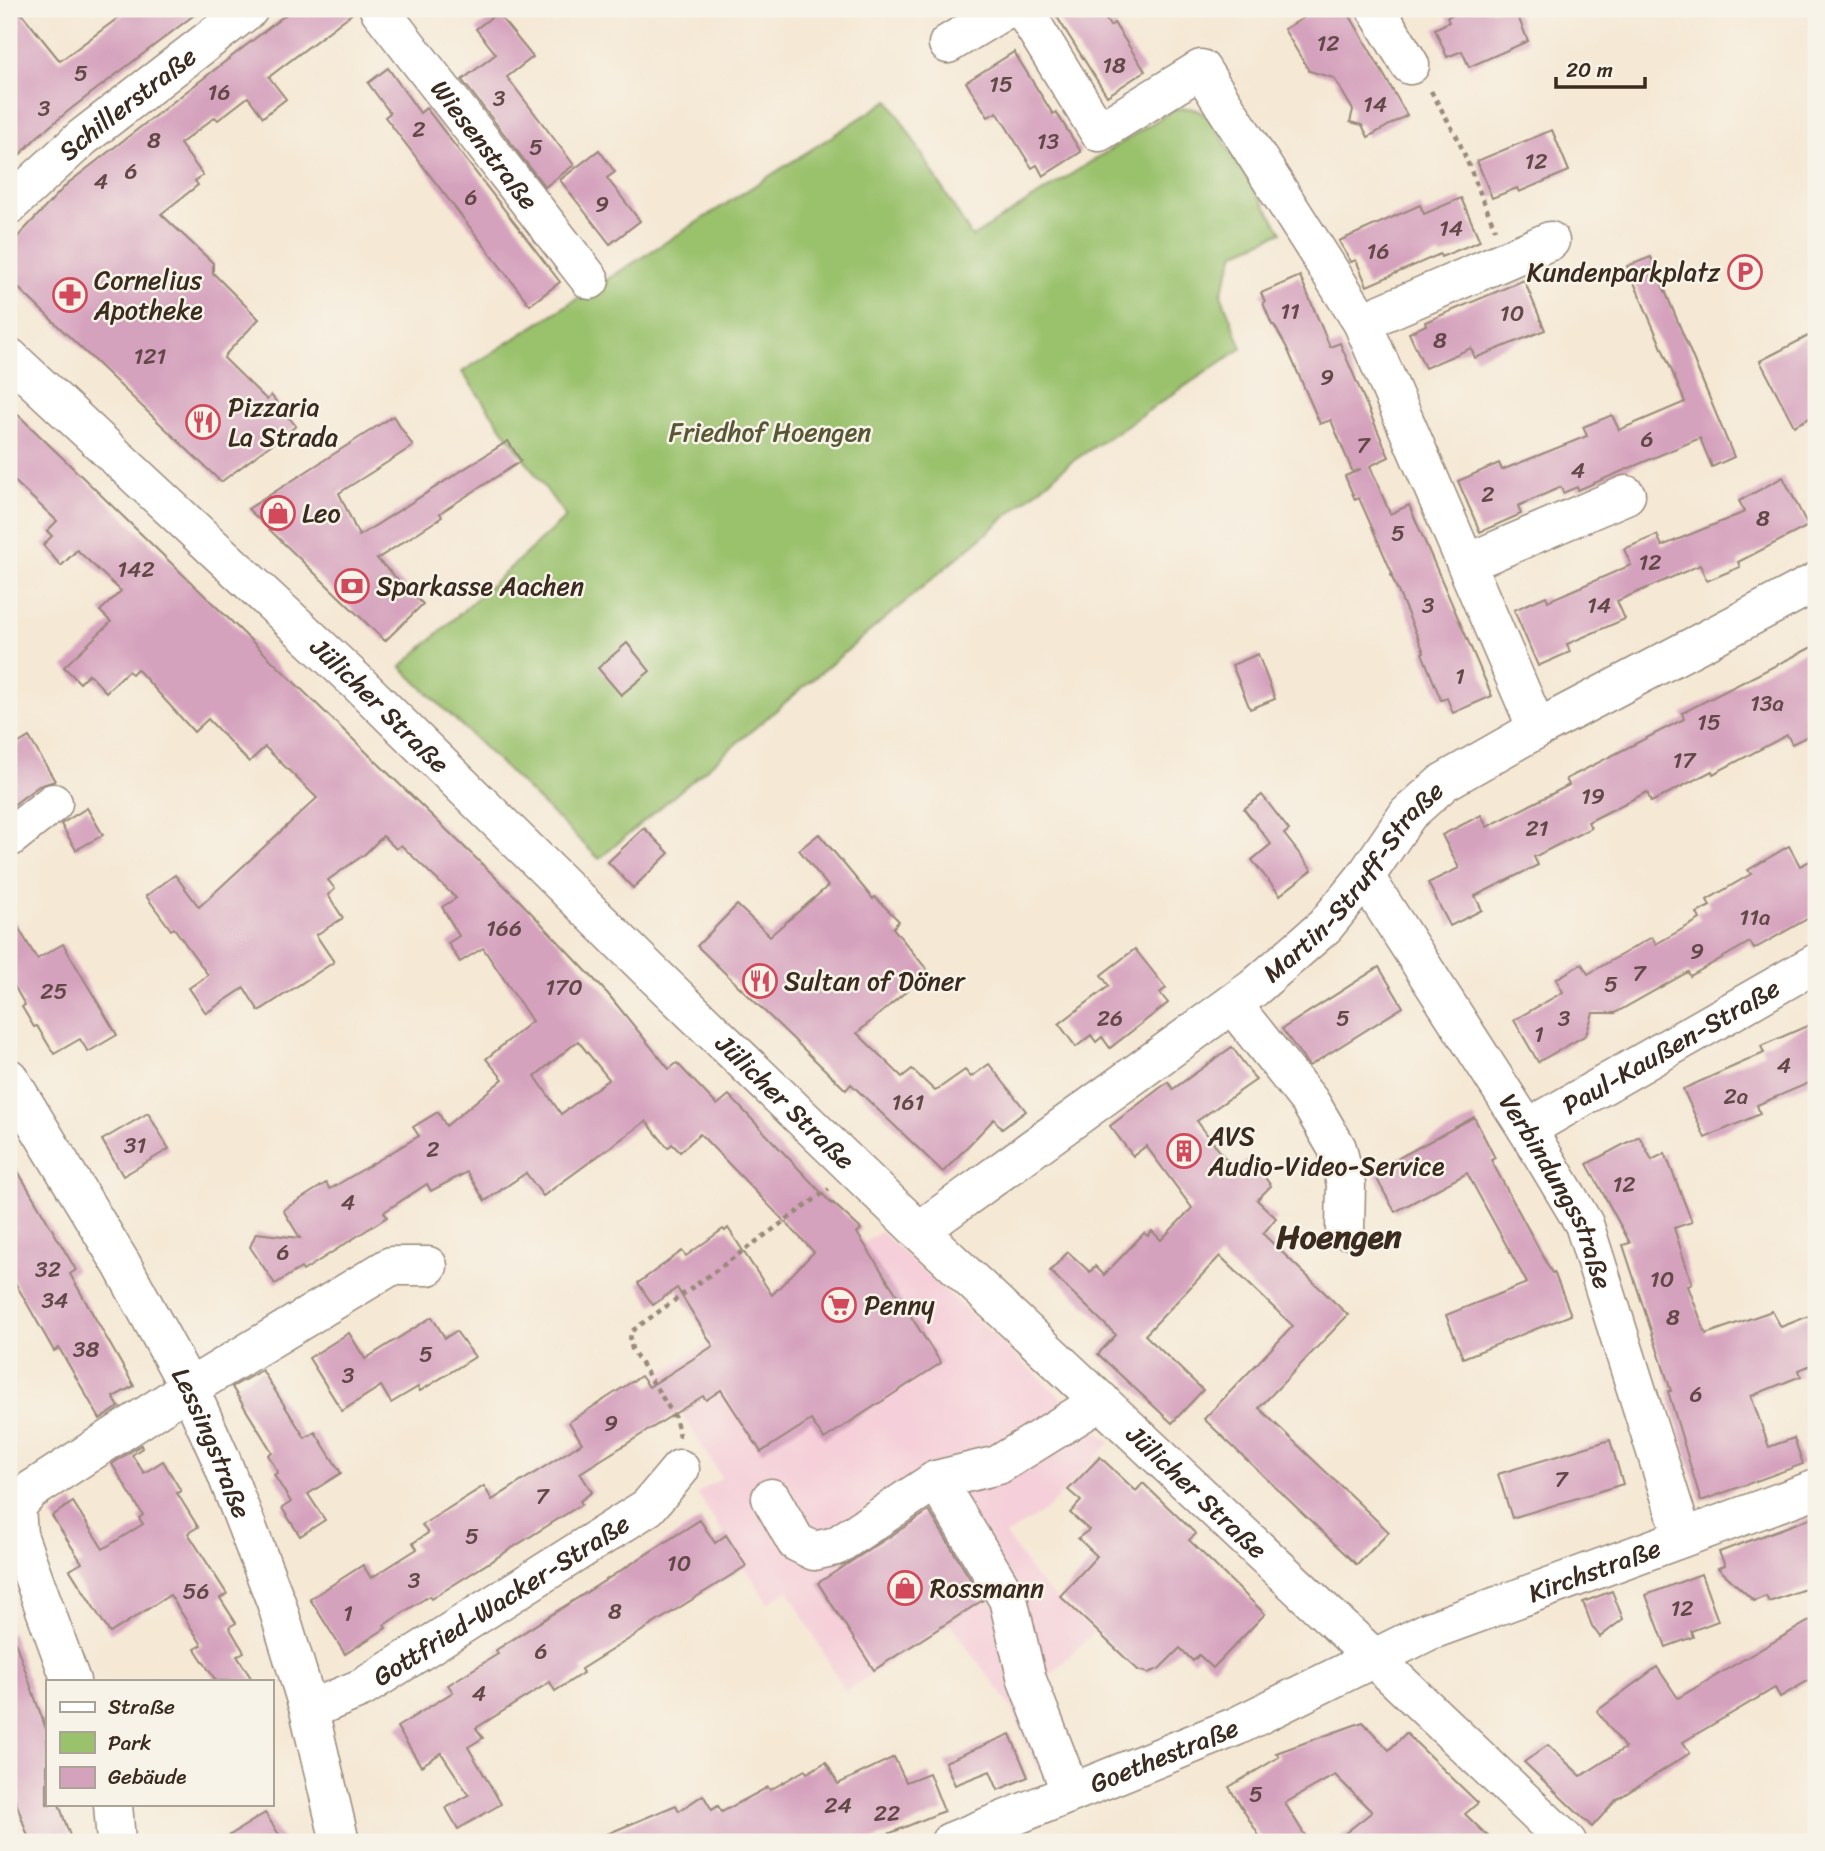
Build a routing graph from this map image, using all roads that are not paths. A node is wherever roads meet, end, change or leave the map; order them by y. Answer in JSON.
{"nodes":[{"id":1,"x":249,"y":9,"type":"edge"},
{"id":2,"x":379,"y":9,"type":"edge"},
{"id":3,"x":1006,"y":9,"type":"edge"},
{"id":4,"x":1023,"y":9,"type":"edge"},
{"id":5,"x":1386,"y":11,"type":"edge"},
{"id":6,"x":948,"y":44,"type":"dead end"},
{"id":7,"x":1410,"y":65,"type":"road end"},
{"id":8,"x":9,"y":205,"type":"edge"},
{"id":9,"x":1550,"y":241,"type":"dead end"},
{"id":10,"x":590,"y":280,"type":"dead end"},
{"id":11,"x":1363,"y":322,"type":"junction"},
{"id":12,"x":9,"y":357,"type":"edge"},
{"id":13,"x":1626,"y":495,"type":"dead end"},
{"id":14,"x":1467,"y":563,"type":"junction"},
{"id":15,"x":1816,"y":582,"type":"edge"},
{"id":16,"x":1537,"y":729,"type":"junction"},
{"id":17,"x":53,"y":803,"type":"dead end"},
{"id":18,"x":9,"y":838,"type":"edge"},
{"id":19,"x":1366,"y":877,"type":"junction"},
{"id":20,"x":1816,"y":963,"type":"edge"},
{"id":21,"x":1232,"y":1004,"type":"junction"},
{"id":22,"x":9,"y":1078,"type":"edge"},
{"id":23,"x":1527,"y":1129,"type":"junction"},
{"id":24,"x":1346,"y":1228,"type":"dead end"},
{"id":25,"x":919,"y":1231,"type":"junction"},
{"id":26,"x":428,"y":1266,"type":"dead end"},
{"id":27,"x":189,"y":1388,"type":"junction"},
{"id":28,"x":1101,"y":1401,"type":"junction"},
{"id":29,"x":680,"y":1469,"type":"road end"},
{"id":30,"x":936,"y":1480,"type":"junction"},
{"id":31,"x":1816,"y":1489,"type":"edge"},
{"id":32,"x":771,"y":1498,"type":"dead end"},
{"id":33,"x":1683,"y":1537,"type":"junction"},
{"id":34,"x":1375,"y":1659,"type":"junction"},
{"id":35,"x":71,"y":1680,"type":"edge"},
{"id":36,"x":309,"y":1710,"type":"junction"},
{"id":37,"x":1071,"y":1793,"type":"junction"},
{"id":38,"x":113,"y":1806,"type":"edge"},
{"id":39,"x":116,"y":1842,"type":"edge"},
{"id":40,"x":340,"y":1842,"type":"edge"},
{"id":41,"x":950,"y":1842,"type":"edge"},
{"id":42,"x":1567,"y":1842,"type":"edge"}],
"edges":[{"from":1,"to":8,"type":"street","name":"Schillerstraße"},
{"from":2,"to":10,"type":"street","name":"Wiesenstraße"},
{"from":3,"to":6,"type":"street"},
{"from":4,"to":11,"type":"street"},
{"from":5,"to":7,"type":"street"},
{"from":9,"to":11,"type":"street"},
{"from":11,"to":14,"type":"street"},
{"from":12,"to":25,"type":"street","name":"Jülicher Straße"},
{"from":13,"to":14,"type":"street"},
{"from":14,"to":16,"type":"street"},
{"from":15,"to":16,"type":"street","name":"Martin-Struff-Straße"},
{"from":16,"to":19,"type":"street","name":"Martin-Struff-Straße"},
{"from":17,"to":18,"type":"street"},
{"from":19,"to":21,"type":"street","name":"Martin-Struff-Straße"},
{"from":19,"to":23,"type":"street","name":"Verbindungsstraße"},
{"from":20,"to":23,"type":"street","name":"Paul-Kaußen-Straße"},
{"from":21,"to":24,"type":"street"},
{"from":21,"to":25,"type":"street","name":"Martin-Struff-Straße"},
{"from":22,"to":27,"type":"street","name":"Lessingstraße"},
{"from":23,"to":33,"type":"street","name":"Verbindungsstraße"},
{"from":25,"to":28,"type":"street","name":"Jülicher Straße"},
{"from":26,"to":27,"type":"street"},
{"from":27,"to":35,"type":"street"},
{"from":27,"to":36,"type":"street","name":"Lessingstraße"},
{"from":28,"to":30,"type":"street"},
{"from":28,"to":34,"type":"street","name":"Jülicher Straße"},
{"from":29,"to":36,"type":"street","name":"Gottfried-Wacker-Straße"},
{"from":30,"to":32,"type":"street"},
{"from":30,"to":37,"type":"street"},
{"from":31,"to":33,"type":"street","name":"Kirchstraße"},
{"from":33,"to":34,"type":"street","name":"Kirchstraße"},
{"from":34,"to":37,"type":"street","name":"Goethestraße"},
{"from":34,"to":42,"type":"street","name":"Jülicher Straße"},
{"from":36,"to":40,"type":"street","name":"Lessingstraße"},
{"from":37,"to":41,"type":"street","name":"Goethestraße"},
{"from":38,"to":39,"type":"street"}]}
